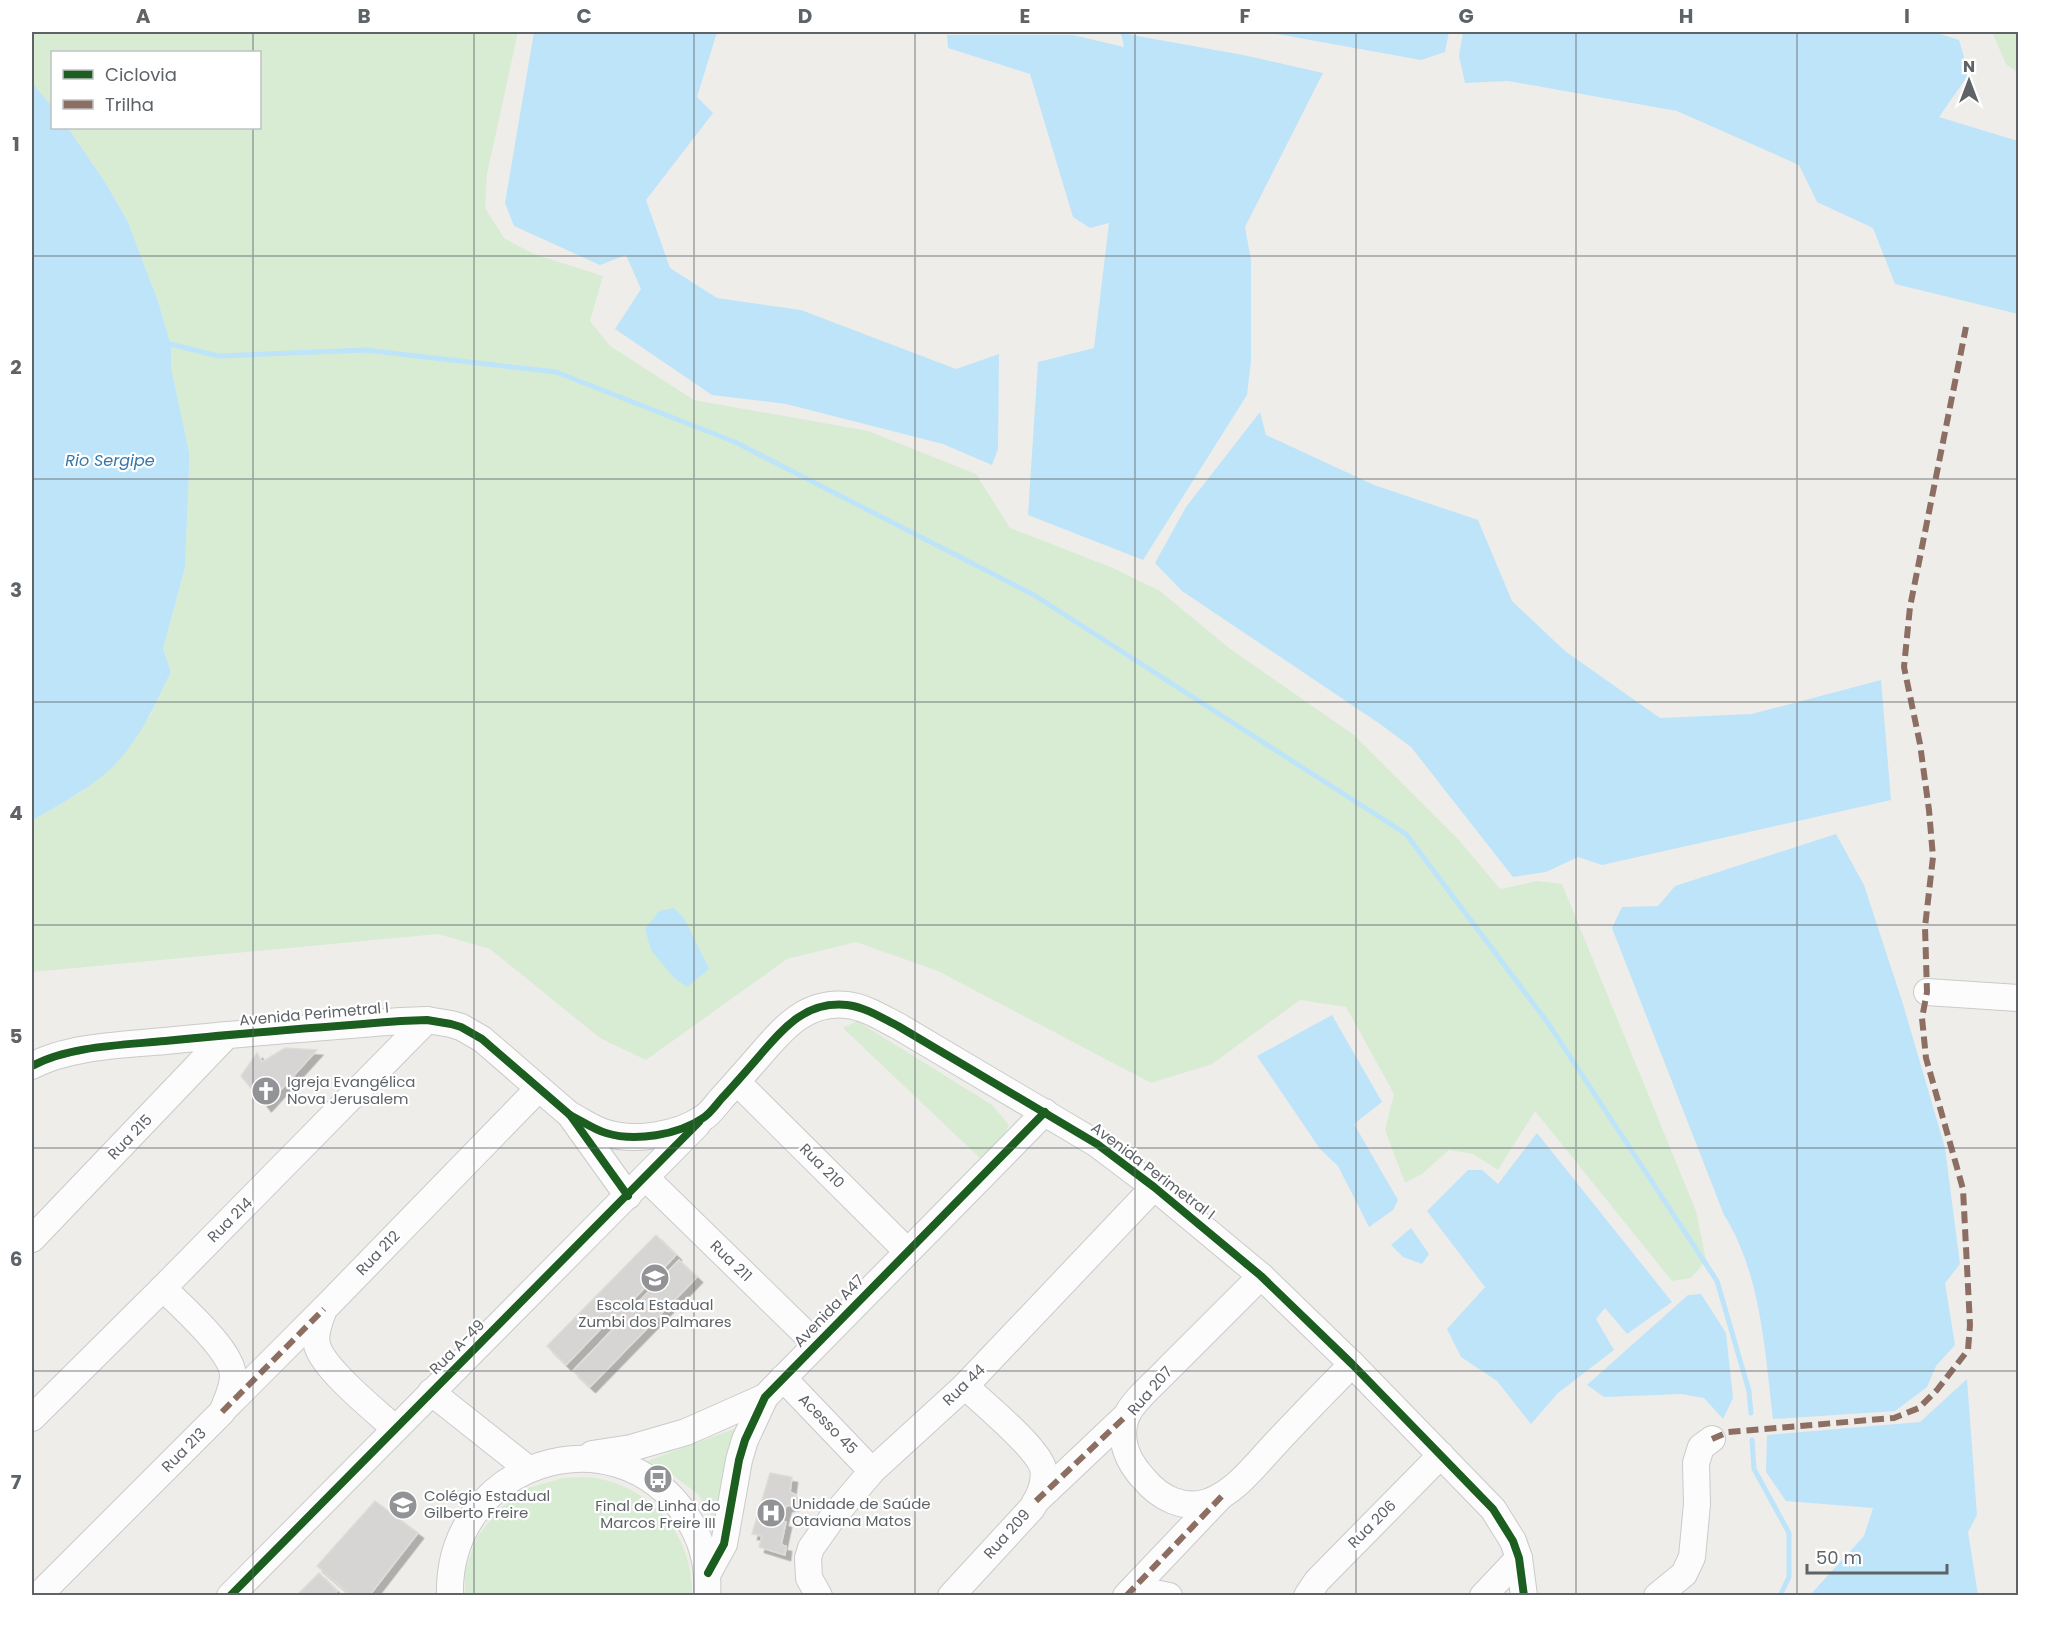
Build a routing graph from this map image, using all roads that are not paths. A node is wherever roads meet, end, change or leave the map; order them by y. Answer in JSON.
{"nodes":[{"id":1,"x":1927,"y":992,"type":"dead end"},
{"id":2,"x":2019,"y":998,"type":"edge"},
{"id":3,"x":427,"y":1020,"type":"junction"},
{"id":4,"x":227,"y":1035,"type":"junction"},
{"id":5,"x":32,"y":1066,"type":"edge"},
{"id":6,"x":737,"y":1082,"type":"junction"},
{"id":7,"x":538,"y":1089,"type":"junction"},
{"id":8,"x":1044,"y":1112,"type":"junction"},
{"id":9,"x":570,"y":1115,"type":"junction"},
{"id":10,"x":704,"y":1118,"type":"junction"},
{"id":11,"x":646,"y":1178,"type":"junction"},
{"id":12,"x":1154,"y":1186,"type":"junction"},
{"id":13,"x":628,"y":1196,"type":"junction"},
{"id":14,"x":32,"y":1239,"type":"edge"},
{"id":15,"x":908,"y":1251,"type":"junction"},
{"id":16,"x":1261,"y":1276,"type":"junction"},
{"id":17,"x":163,"y":1288,"type":"junction"},
{"id":18,"x":324,"y":1309,"type":"junction"},
{"id":19,"x":816,"y":1344,"type":"junction"},
{"id":20,"x":1352,"y":1364,"type":"junction"},
{"id":21,"x":783,"y":1378,"type":"junction"},
{"id":22,"x":965,"y":1386,"type":"junction"},
{"id":23,"x":431,"y":1392,"type":"junction"},
{"id":24,"x":765,"y":1397,"type":"junction"},
{"id":25,"x":222,"y":1412,"type":"junction"},
{"id":26,"x":1127,"y":1415,"type":"junction"},
{"id":27,"x":32,"y":1418,"type":"edge"},
{"id":28,"x":394,"y":1428,"type":"junction"},
{"id":29,"x":1712,"y":1440,"type":"dead end"},
{"id":30,"x":1441,"y":1455,"type":"junction"},
{"id":31,"x":569,"y":1459,"type":"junction"},
{"id":32,"x":528,"y":1469,"type":"junction"},
{"id":33,"x":872,"y":1471,"type":"junction"},
{"id":34,"x":1222,"y":1496,"type":"junction"},
{"id":35,"x":1036,"y":1502,"type":"junction"},
{"id":36,"x":1519,"y":1558,"type":"junction"},
{"id":37,"x":711,"y":1586,"type":"edge"},
{"id":38,"x":1307,"y":1595,"type":"edge"},
{"id":39,"x":38,"y":1596,"type":"edge"},
{"id":40,"x":230,"y":1596,"type":"edge"},
{"id":41,"x":450,"y":1596,"type":"edge"},
{"id":42,"x":819,"y":1596,"type":"edge"},
{"id":43,"x":951,"y":1596,"type":"edge"},
{"id":44,"x":1126,"y":1596,"type":"edge"},
{"id":45,"x":1136,"y":1596,"type":"edge"},
{"id":46,"x":1169,"y":1596,"type":"edge"},
{"id":47,"x":1483,"y":1596,"type":"edge"},
{"id":48,"x":1524,"y":1596,"type":"edge"},
{"id":49,"x":1657,"y":1596,"type":"edge"}],
"edges":[{"from":1,"to":2,"type":"street"},
{"from":3,"to":4,"type":"street","name":"Avenida Perimetral I"},
{"from":3,"to":7,"type":"street","name":"Avenida Perimetral I"},
{"from":3,"to":17,"type":"street","name":"Rua 214"},
{"from":4,"to":5,"type":"street","name":"Avenida Perimetral I"},
{"from":4,"to":14,"type":"street","name":"Rua 215"},
{"from":6,"to":8,"type":"street","name":"Avenida Perimetral I"},
{"from":6,"to":10,"type":"street","name":"Avenida Perimetral I"},
{"from":6,"to":15,"type":"street","name":"Rua 210"},
{"from":7,"to":9,"type":"street","name":"Avenida Perimetral I"},
{"from":7,"to":18,"type":"street","name":"Rua 212"},
{"from":8,"to":12,"type":"street","name":"Avenida Perimetral I"},
{"from":8,"to":15,"type":"street","name":"Avenida A47"},
{"from":9,"to":10,"type":"street","name":"Avenida Perimetral I"},
{"from":9,"to":13,"type":"street","name":"Avenida Perimetral I"},
{"from":10,"to":11,"type":"street","name":"Rua A-49"},
{"from":11,"to":13,"type":"street","name":"Rua A-49"},
{"from":11,"to":19,"type":"street","name":"Rua 211"},
{"from":12,"to":16,"type":"street","name":"Avenida Perimetral I"},
{"from":12,"to":22,"type":"street","name":"Rua 44"},
{"from":13,"to":23,"type":"street","name":"Rua A-49"},
{"from":15,"to":19,"type":"street","name":"Avenida A47"},
{"from":16,"to":20,"type":"street","name":"Avenida Perimetral I"},
{"from":16,"to":26,"type":"street","name":"Rua 207"},
{"from":17,"to":25,"type":"street","name":"Rua 213"},
{"from":17,"to":27,"type":"street","name":"Rua 214"},
{"from":18,"to":25,"type":"street"},
{"from":18,"to":28,"type":"street","name":"Rua 212"},
{"from":19,"to":21,"type":"street","name":"Avenida A47"},
{"from":20,"to":30,"type":"street","name":"Avenida Perimetral I"},
{"from":20,"to":34,"type":"street","name":"Rua 207"},
{"from":21,"to":24,"type":"street","name":"Avenida A47"},
{"from":21,"to":33,"type":"street","name":"Acesso 45"},
{"from":22,"to":33,"type":"street","name":"Rua 44"},
{"from":22,"to":35,"type":"street","name":"Rua 209"},
{"from":23,"to":28,"type":"street","name":"Rua A-49"},
{"from":23,"to":32,"type":"street"},
{"from":24,"to":31,"type":"street","name":"Avenida A47"},
{"from":24,"to":37,"type":"street","name":"Avenida A47"},
{"from":25,"to":39,"type":"street","name":"Rua 213"},
{"from":26,"to":34,"type":"street","name":"Rua 207"},
{"from":26,"to":35,"type":"street"},
{"from":28,"to":40,"type":"street","name":"Rua A-49"},
{"from":29,"to":49,"type":"street"},
{"from":30,"to":36,"type":"street","name":"Avenida Perimetral I"},
{"from":30,"to":38,"type":"street","name":"Rua 206"},
{"from":31,"to":32,"type":"street"},
{"from":31,"to":37,"type":"street"},
{"from":32,"to":41,"type":"street"},
{"from":33,"to":42,"type":"street","name":"Rua 44"},
{"from":34,"to":44,"type":"street"},
{"from":35,"to":43,"type":"street","name":"Rua 209"},
{"from":36,"to":47,"type":"street"},
{"from":36,"to":48,"type":"street","name":"Avenida Perimetral I"},
{"from":45,"to":46,"type":"street"}]}
